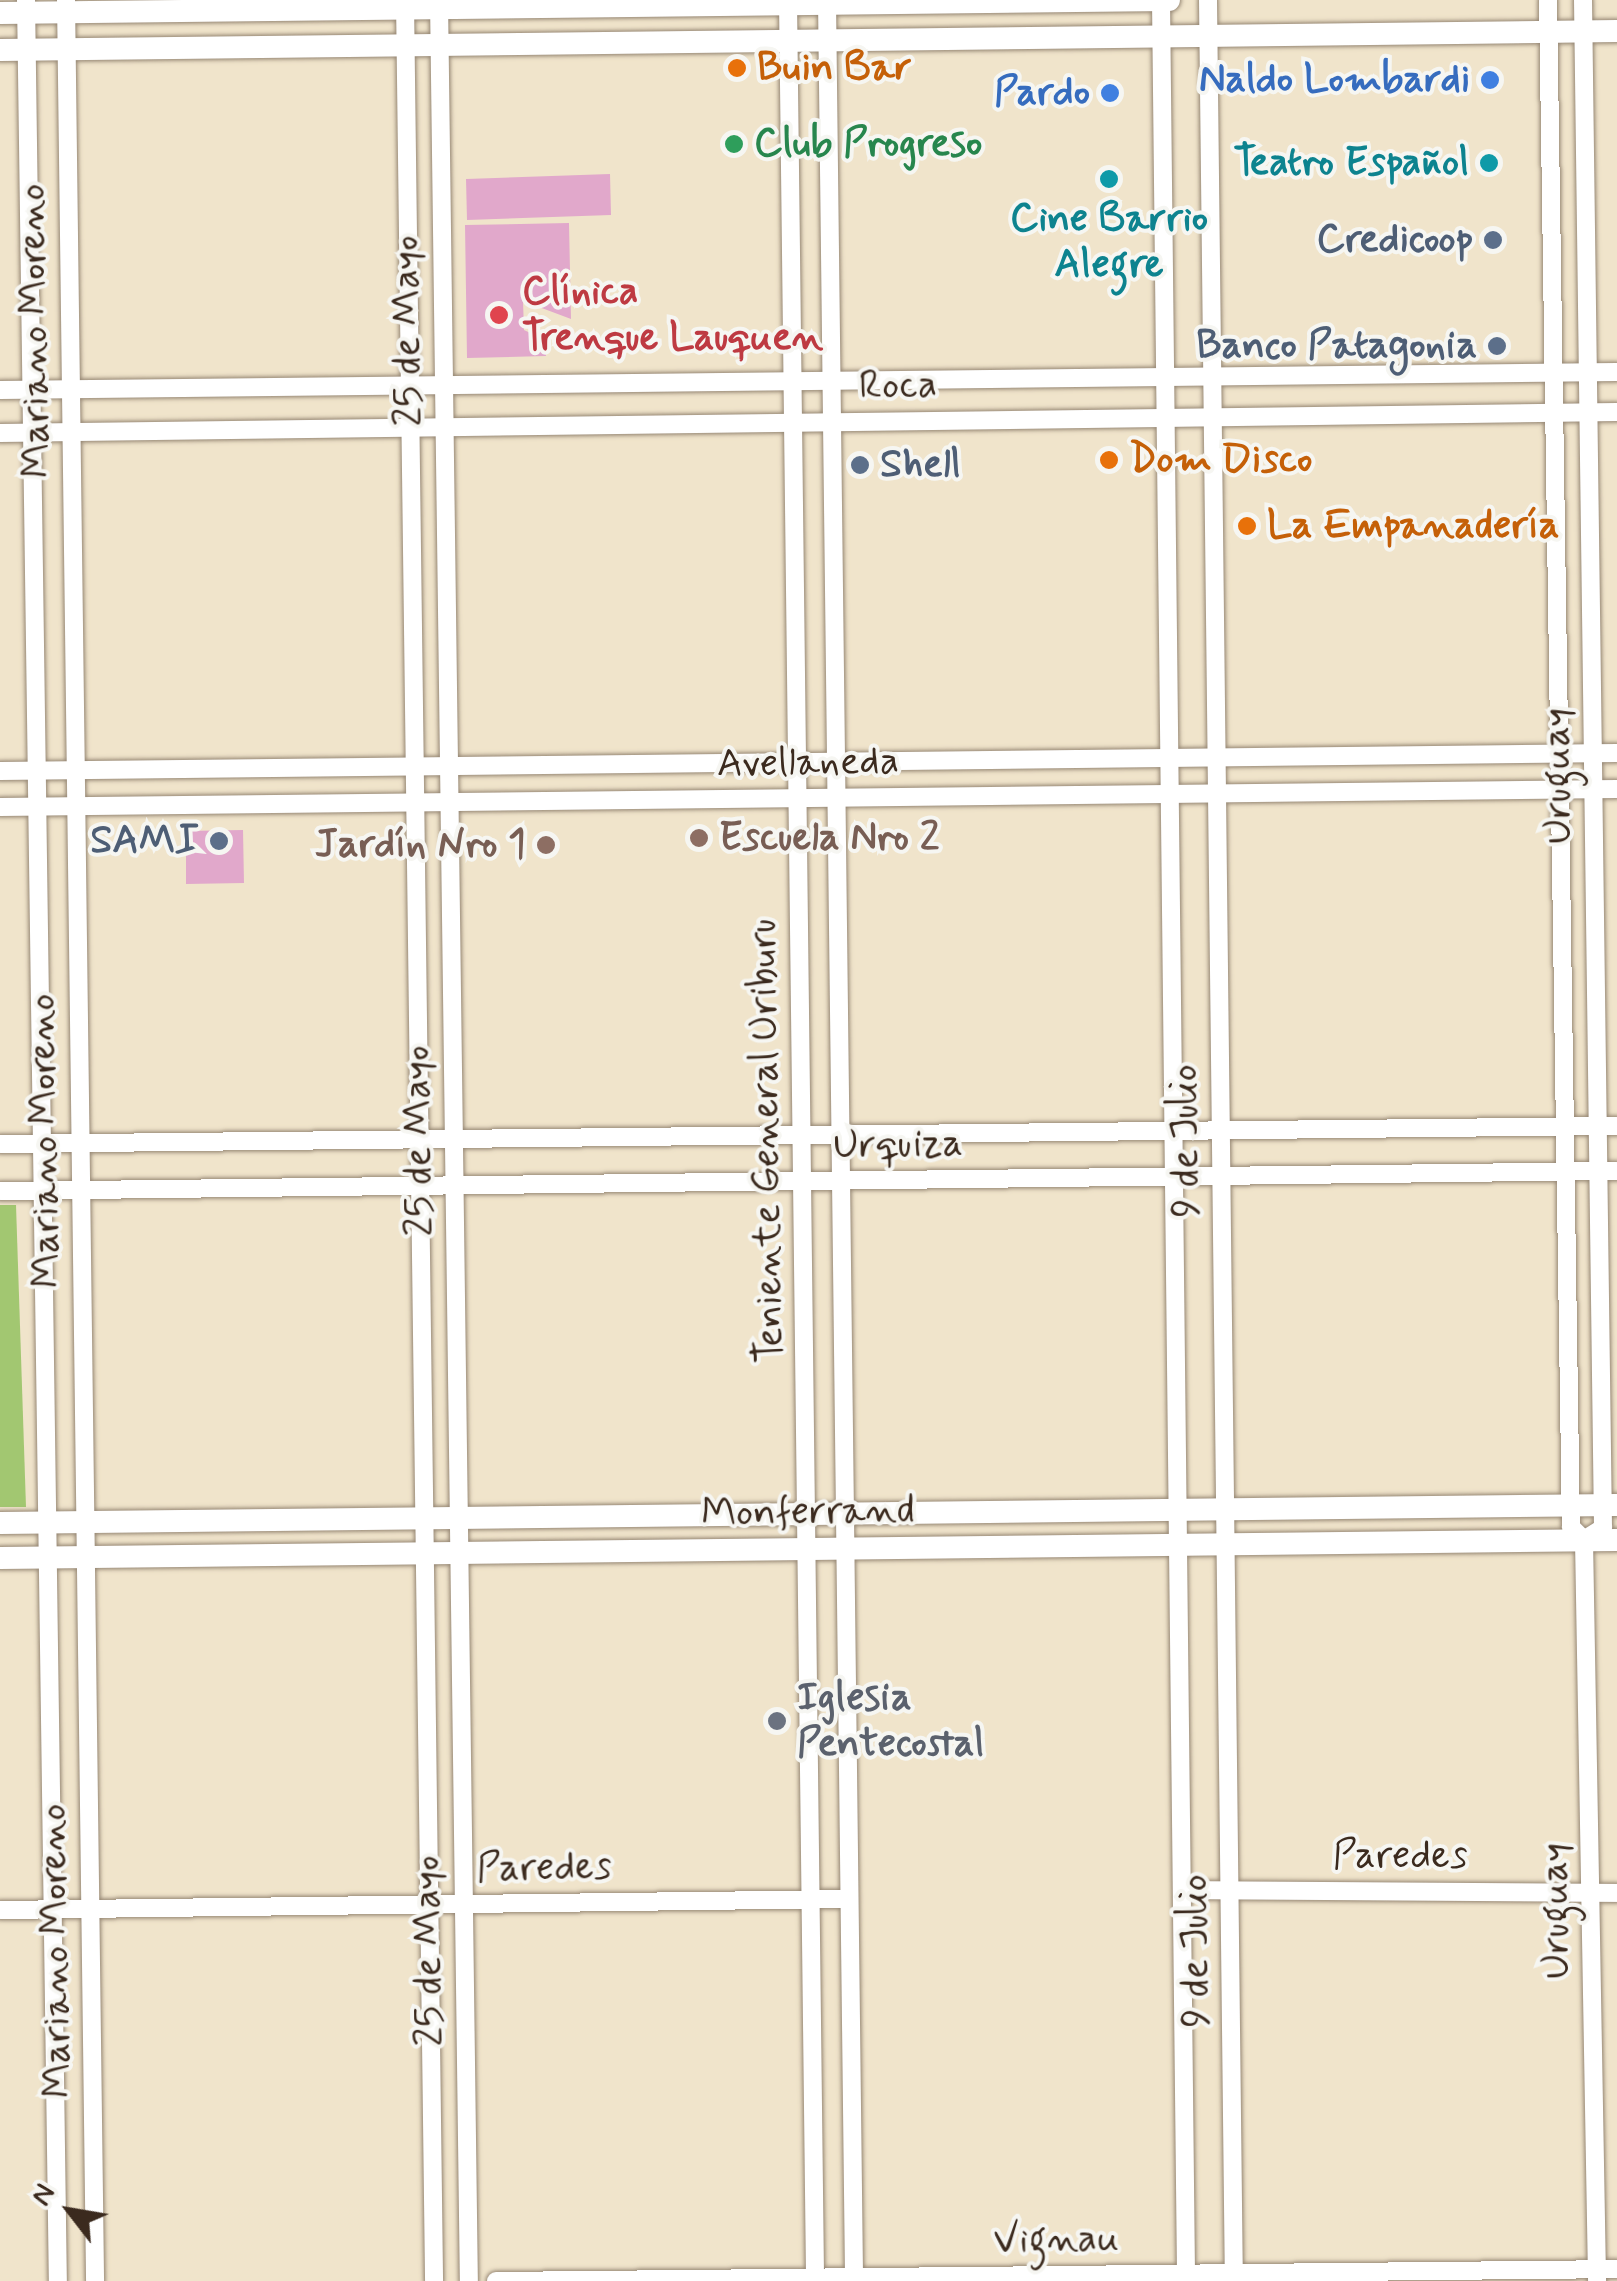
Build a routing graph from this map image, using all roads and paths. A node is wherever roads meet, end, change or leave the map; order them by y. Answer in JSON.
{"nodes":[{"id":1,"x":1161,"y":0,"type":"edge"},
{"id":2,"x":1170,"y":0,"type":"edge"},
{"id":3,"x":1208,"y":0,"type":"edge"},
{"id":4,"x":1548,"y":0,"type":"edge"},
{"id":5,"x":1584,"y":0,"type":"edge"},
{"id":6,"x":788,"y":2,"type":"edge"},
{"id":7,"x":827,"y":2,"type":"edge"},
{"id":8,"x":405,"y":4,"type":"edge"},
{"id":9,"x":439,"y":4,"type":"edge"},
{"id":10,"x":27,"y":6,"type":"edge"},
{"id":11,"x":66,"y":6,"type":"edge"},
{"id":12,"x":0,"y":13,"type":"edge"},
{"id":13,"x":1617,"y":30,"type":"edge"},
{"id":14,"x":1584,"y":31,"type":"junction"},
{"id":15,"x":1548,"y":32,"type":"junction"},
{"id":16,"x":1161,"y":36,"type":"junction"},
{"id":17,"x":1208,"y":36,"type":"junction"},
{"id":18,"x":827,"y":40,"type":"junction"},
{"id":19,"x":788,"y":41,"type":"junction"},
{"id":20,"x":405,"y":45,"type":"junction"},
{"id":21,"x":439,"y":45,"type":"junction"},
{"id":22,"x":0,"y":50,"type":"edge"},
{"id":23,"x":27,"y":50,"type":"junction"},
{"id":24,"x":66,"y":50,"type":"junction"},
{"id":25,"x":1554,"y":372,"type":"junction"},
{"id":26,"x":1588,"y":372,"type":"junction"},
{"id":27,"x":1617,"y":372,"type":"edge"},
{"id":28,"x":1212,"y":376,"type":"junction"},
{"id":29,"x":1165,"y":377,"type":"junction"},
{"id":30,"x":832,"y":380,"type":"junction"},
{"id":31,"x":792,"y":381,"type":"junction"},
{"id":32,"x":410,"y":385,"type":"junction"},
{"id":33,"x":444,"y":385,"type":"junction"},
{"id":34,"x":32,"y":389,"type":"junction"},
{"id":35,"x":71,"y":389,"type":"junction"},
{"id":36,"x":0,"y":390,"type":"edge"},
{"id":37,"x":1589,"y":412,"type":"junction"},
{"id":38,"x":1617,"y":412,"type":"edge"},
{"id":39,"x":1554,"y":413,"type":"junction"},
{"id":40,"x":1213,"y":417,"type":"junction"},
{"id":41,"x":1165,"y":418,"type":"junction"},
{"id":42,"x":793,"y":422,"type":"junction"},
{"id":43,"x":832,"y":422,"type":"junction"},
{"id":44,"x":410,"y":427,"type":"junction"},
{"id":45,"x":444,"y":427,"type":"junction"},
{"id":46,"x":0,"y":432,"type":"edge"},
{"id":47,"x":32,"y":432,"type":"junction"},
{"id":48,"x":72,"y":432,"type":"junction"},
{"id":49,"x":1560,"y":753,"type":"junction"},
{"id":50,"x":1593,"y":753,"type":"junction"},
{"id":51,"x":1617,"y":753,"type":"edge"},
{"id":52,"x":1217,"y":757,"type":"junction"},
{"id":53,"x":1169,"y":758,"type":"junction"},
{"id":54,"x":797,"y":762,"type":"junction"},
{"id":55,"x":836,"y":762,"type":"junction"},
{"id":56,"x":414,"y":766,"type":"junction"},
{"id":57,"x":449,"y":766,"type":"junction"},
{"id":58,"x":0,"y":770,"type":"edge"},
{"id":59,"x":37,"y":770,"type":"junction"},
{"id":60,"x":76,"y":770,"type":"junction"},
{"id":61,"x":1594,"y":789,"type":"junction"},
{"id":62,"x":1617,"y":789,"type":"edge"},
{"id":63,"x":1560,"y":790,"type":"junction"},
{"id":64,"x":1170,"y":794,"type":"junction"},
{"id":65,"x":1217,"y":794,"type":"junction"},
{"id":66,"x":798,"y":798,"type":"junction"},
{"id":67,"x":836,"y":798,"type":"junction"},
{"id":68,"x":449,"y":802,"type":"junction"},
{"id":69,"x":415,"y":803,"type":"junction"},
{"id":70,"x":76,"y":806,"type":"junction"},
{"id":71,"x":0,"y":807,"type":"edge"},
{"id":72,"x":38,"y":807,"type":"junction"},
{"id":73,"x":1565,"y":1127,"type":"junction"},
{"id":74,"x":1608,"y":1127,"type":"edge"},
{"id":75,"x":1173,"y":1131,"type":"junction"},
{"id":76,"x":1221,"y":1131,"type":"junction"},
{"id":77,"x":802,"y":1135,"type":"junction"},
{"id":78,"x":840,"y":1135,"type":"junction"},
{"id":79,"x":454,"y":1138,"type":"junction"},
{"id":80,"x":420,"y":1139,"type":"junction"},
{"id":81,"x":42,"y":1143,"type":"junction"},
{"id":82,"x":80,"y":1143,"type":"junction"},
{"id":83,"x":0,"y":1144,"type":"edge"},
{"id":84,"x":1608,"y":1171,"type":"edge"},
{"id":85,"x":1566,"y":1172,"type":"junction"},
{"id":86,"x":1174,"y":1176,"type":"junction"},
{"id":87,"x":1222,"y":1176,"type":"junction"},
{"id":88,"x":841,"y":1180,"type":"junction"},
{"id":89,"x":802,"y":1181,"type":"junction"},
{"id":90,"x":454,"y":1185,"type":"junction"},
{"id":91,"x":420,"y":1186,"type":"junction"},
{"id":92,"x":43,"y":1190,"type":"junction"},
{"id":93,"x":81,"y":1190,"type":"junction"},
{"id":94,"x":0,"y":1191,"type":"edge"},
{"id":95,"x":1610,"y":1505,"type":"edge"},
{"id":96,"x":1571,"y":1506,"type":"junction"},
{"id":97,"x":1178,"y":1510,"type":"junction"},
{"id":98,"x":1226,"y":1510,"type":"junction"},
{"id":99,"x":806,"y":1514,"type":"junction"},
{"id":100,"x":844,"y":1514,"type":"junction"},
{"id":101,"x":424,"y":1518,"type":"junction"},
{"id":102,"x":459,"y":1518,"type":"junction"},
{"id":103,"x":48,"y":1522,"type":"junction"},
{"id":104,"x":85,"y":1522,"type":"junction"},
{"id":105,"x":0,"y":1523,"type":"edge"},
{"id":106,"x":1584,"y":1540,"type":"junction"},
{"id":107,"x":1617,"y":1540,"type":"edge"},
{"id":108,"x":1226,"y":1544,"type":"junction"},
{"id":109,"x":1178,"y":1545,"type":"junction"},
{"id":110,"x":845,"y":1548,"type":"junction"},
{"id":111,"x":806,"y":1549,"type":"junction"},
{"id":112,"x":424,"y":1553,"type":"junction"},
{"id":113,"x":459,"y":1553,"type":"junction"},
{"id":114,"x":86,"y":1557,"type":"junction"},
{"id":115,"x":0,"y":1558,"type":"edge"},
{"id":116,"x":48,"y":1558,"type":"junction"},
{"id":117,"x":1182,"y":1890,"type":"junction"},
{"id":118,"x":1230,"y":1890,"type":"junction"},
{"id":119,"x":1590,"y":1892,"type":"junction"},
{"id":120,"x":1617,"y":1893,"type":"edge"},
{"id":121,"x":849,"y":1899,"type":"junction"},
{"id":122,"x":811,"y":1900,"type":"junction"},
{"id":123,"x":464,"y":1904,"type":"junction"},
{"id":124,"x":429,"y":1905,"type":"junction"},
{"id":125,"x":90,"y":1909,"type":"junction"},
{"id":126,"x":0,"y":1910,"type":"edge"},
{"id":127,"x":53,"y":1910,"type":"junction"},
{"id":128,"x":1617,"y":2269,"type":"edge"},
{"id":129,"x":1597,"y":2275,"type":"edge"},
{"id":130,"x":1186,"y":2277,"type":"edge"},
{"id":131,"x":1234,"y":2277,"type":"edge"},
{"id":132,"x":815,"y":2279,"type":"edge"},
{"id":133,"x":854,"y":2279,"type":"edge"},
{"id":134,"x":58,"y":2281,"type":"edge"},
{"id":135,"x":95,"y":2281,"type":"edge"},
{"id":136,"x":434,"y":2281,"type":"edge"},
{"id":137,"x":469,"y":2281,"type":"edge"},
{"id":138,"x":496,"y":2281,"type":"edge"}],
"edges":[{"from":1,"to":2,"type":"street"},
{"from":1,"to":7,"type":"street"},
{"from":1,"to":16,"type":"street","name":"9 de Julio"},
{"from":3,"to":17,"type":"street","name":"9 de Julio"},
{"from":4,"to":15,"type":"street","name":"Uruguay"},
{"from":5,"to":14,"type":"street","name":"Uruguay"},
{"from":6,"to":7,"type":"street"},
{"from":6,"to":9,"type":"street"},
{"from":6,"to":19,"type":"street","name":"Teniente General Uriburu"},
{"from":7,"to":18,"type":"street","name":"Teniente General Uriburu"},
{"from":8,"to":9,"type":"street"},
{"from":8,"to":11,"type":"street"},
{"from":8,"to":20,"type":"street","name":"25 de Mayo"},
{"from":9,"to":21,"type":"street","name":"25 de Mayo"},
{"from":10,"to":11,"type":"street"},
{"from":10,"to":12,"type":"street"},
{"from":10,"to":23,"type":"street","name":"Mariano Moreno"},
{"from":11,"to":24,"type":"street","name":"Mariano Moreno"},
{"from":13,"to":14,"type":"street"},
{"from":14,"to":15,"type":"street"},
{"from":14,"to":26,"type":"street","name":"Uruguay"},
{"from":15,"to":17,"type":"street"},
{"from":15,"to":25,"type":"street","name":"Uruguay"},
{"from":16,"to":17,"type":"street"},
{"from":16,"to":18,"type":"street"},
{"from":16,"to":29,"type":"street","name":"9 de Julio"},
{"from":17,"to":28,"type":"street","name":"9 de Julio"},
{"from":18,"to":19,"type":"street"},
{"from":18,"to":30,"type":"street","name":"Teniente General Uriburu"},
{"from":19,"to":21,"type":"street"},
{"from":19,"to":31,"type":"street","name":"Teniente General Uriburu"},
{"from":20,"to":21,"type":"street"},
{"from":20,"to":24,"type":"street"},
{"from":20,"to":32,"type":"street","name":"25 de Mayo"},
{"from":21,"to":33,"type":"street","name":"25 de Mayo"},
{"from":22,"to":23,"type":"street"},
{"from":23,"to":24,"type":"street"},
{"from":23,"to":34,"type":"street","name":"Mariano Moreno"},
{"from":24,"to":35,"type":"street","name":"Mariano Moreno"},
{"from":25,"to":26,"type":"street","name":"Roca"},
{"from":25,"to":28,"type":"street","name":"Roca"},
{"from":25,"to":39,"type":"street","name":"Uruguay"},
{"from":26,"to":27,"type":"street","name":"Roca"},
{"from":26,"to":37,"type":"street","name":"Uruguay"},
{"from":28,"to":29,"type":"street","name":"Roca"},
{"from":28,"to":40,"type":"street","name":"9 de Julio"},
{"from":29,"to":30,"type":"street","name":"Roca"},
{"from":29,"to":41,"type":"street","name":"9 de Julio"},
{"from":30,"to":31,"type":"street","name":"Roca"},
{"from":30,"to":43,"type":"street","name":"Teniente General Uriburu"},
{"from":31,"to":33,"type":"street","name":"Roca"},
{"from":31,"to":42,"type":"street","name":"Teniente General Uriburu"},
{"from":32,"to":33,"type":"street","name":"Roca"},
{"from":32,"to":35,"type":"street","name":"Roca"},
{"from":32,"to":44,"type":"street","name":"25 de Mayo"},
{"from":33,"to":45,"type":"street","name":"25 de Mayo"},
{"from":34,"to":35,"type":"street","name":"Roca"},
{"from":34,"to":36,"type":"street","name":"Roca"},
{"from":34,"to":47,"type":"street","name":"Mariano Moreno"},
{"from":35,"to":48,"type":"street","name":"Mariano Moreno"},
{"from":37,"to":38,"type":"street","name":"Roca"},
{"from":37,"to":39,"type":"street","name":"Roca"},
{"from":37,"to":50,"type":"street","name":"Uruguay"},
{"from":39,"to":40,"type":"street","name":"Roca"},
{"from":39,"to":49,"type":"street","name":"Uruguay"},
{"from":40,"to":41,"type":"street","name":"Roca"},
{"from":40,"to":52,"type":"street","name":"9 de Julio"},
{"from":41,"to":43,"type":"street","name":"Roca"},
{"from":41,"to":53,"type":"street","name":"9 de Julio"},
{"from":42,"to":43,"type":"street","name":"Roca"},
{"from":42,"to":45,"type":"street","name":"Roca"},
{"from":42,"to":54,"type":"street","name":"Teniente General Uriburu"},
{"from":43,"to":55,"type":"street","name":"Teniente General Uriburu"},
{"from":44,"to":45,"type":"street","name":"Roca"},
{"from":44,"to":48,"type":"street","name":"Roca"},
{"from":44,"to":56,"type":"street","name":"25 de Mayo"},
{"from":45,"to":57,"type":"street","name":"25 de Mayo"},
{"from":46,"to":47,"type":"street","name":"Roca"},
{"from":47,"to":48,"type":"street","name":"Roca"},
{"from":47,"to":59,"type":"street","name":"Mariano Moreno"},
{"from":48,"to":60,"type":"street","name":"Mariano Moreno"},
{"from":49,"to":50,"type":"street","name":"Avellaneda"},
{"from":49,"to":52,"type":"street","name":"Avellaneda"},
{"from":49,"to":63,"type":"street","name":"Uruguay"},
{"from":50,"to":51,"type":"street","name":"Avellaneda"},
{"from":50,"to":61,"type":"street","name":"Uruguay"},
{"from":52,"to":53,"type":"street","name":"Avellaneda"},
{"from":52,"to":65,"type":"street","name":"9 de Julio"},
{"from":53,"to":55,"type":"street","name":"Avellaneda"},
{"from":53,"to":64,"type":"street","name":"9 de Julio"},
{"from":54,"to":55,"type":"street","name":"Avellaneda"},
{"from":54,"to":57,"type":"street","name":"Avellaneda"},
{"from":54,"to":66,"type":"street","name":"Teniente General Uriburu"},
{"from":55,"to":67,"type":"street","name":"Teniente General Uriburu"},
{"from":56,"to":57,"type":"street","name":"Avellaneda"},
{"from":56,"to":60,"type":"street","name":"Avellaneda"},
{"from":56,"to":69,"type":"street","name":"25 de Mayo"},
{"from":57,"to":68,"type":"street","name":"25 de Mayo"},
{"from":58,"to":59,"type":"street","name":"Avellaneda"},
{"from":59,"to":60,"type":"street","name":"Avellaneda"},
{"from":59,"to":72,"type":"street","name":"Mariano Moreno"},
{"from":60,"to":70,"type":"street","name":"Mariano Moreno"},
{"from":61,"to":62,"type":"street","name":"Avellaneda"},
{"from":61,"to":63,"type":"street","name":"Avellaneda"},
{"from":61,"to":74,"type":"street","name":"Uruguay"},
{"from":63,"to":65,"type":"street","name":"Avellaneda"},
{"from":63,"to":73,"type":"street","name":"Uruguay"},
{"from":64,"to":65,"type":"street","name":"Avellaneda"},
{"from":64,"to":67,"type":"street","name":"Avellaneda"},
{"from":64,"to":75,"type":"street","name":"9 de Julio"},
{"from":65,"to":76,"type":"street","name":"9 de Julio"},
{"from":66,"to":67,"type":"street","name":"Avellaneda"},
{"from":66,"to":68,"type":"street","name":"Avellaneda"},
{"from":66,"to":77,"type":"street","name":"Teniente General Uriburu"},
{"from":67,"to":78,"type":"street","name":"Teniente General Uriburu"},
{"from":68,"to":69,"type":"street","name":"Avellaneda"},
{"from":68,"to":79,"type":"street","name":"25 de Mayo"},
{"from":69,"to":70,"type":"street","name":"Avellaneda"},
{"from":69,"to":80,"type":"street","name":"25 de Mayo"},
{"from":70,"to":72,"type":"street","name":"Avellaneda"},
{"from":70,"to":82,"type":"street","name":"Mariano Moreno"},
{"from":71,"to":72,"type":"street","name":"Avellaneda"},
{"from":72,"to":81,"type":"street","name":"Mariano Moreno"},
{"from":73,"to":74,"type":"street","name":"Urquiza"},
{"from":73,"to":76,"type":"street","name":"Urquiza"},
{"from":73,"to":85,"type":"street","name":"Uruguay"},
{"from":74,"to":84,"type":"street","name":"Uruguay"},
{"from":75,"to":76,"type":"street","name":"Urquiza"},
{"from":75,"to":78,"type":"street","name":"Urquiza"},
{"from":75,"to":86,"type":"street","name":"9 de Julio"},
{"from":76,"to":87,"type":"street","name":"9 de Julio"},
{"from":77,"to":78,"type":"street","name":"Urquiza"},
{"from":77,"to":79,"type":"street","name":"Urquiza"},
{"from":77,"to":89,"type":"street","name":"Teniente General Uriburu"},
{"from":78,"to":88,"type":"street","name":"Teniente General Uriburu"},
{"from":79,"to":80,"type":"street","name":"Urquiza"},
{"from":79,"to":90,"type":"street","name":"25 de Mayo"},
{"from":80,"to":82,"type":"street","name":"Urquiza"},
{"from":80,"to":91,"type":"street","name":"25 de Mayo"},
{"from":81,"to":82,"type":"street","name":"Urquiza"},
{"from":81,"to":83,"type":"street","name":"Urquiza"},
{"from":81,"to":92,"type":"street","name":"Mariano Moreno"},
{"from":82,"to":93,"type":"street","name":"Mariano Moreno"},
{"from":84,"to":85,"type":"street","name":"Urquiza"},
{"from":84,"to":95,"type":"street","name":"Uruguay"},
{"from":85,"to":87,"type":"street","name":"Urquiza"},
{"from":85,"to":96,"type":"street","name":"Uruguay"},
{"from":86,"to":87,"type":"street","name":"Urquiza"},
{"from":86,"to":88,"type":"street","name":"Urquiza"},
{"from":86,"to":97,"type":"street","name":"9 de Julio"},
{"from":87,"to":98,"type":"street","name":"9 de Julio"},
{"from":88,"to":89,"type":"street","name":"Urquiza"},
{"from":88,"to":100,"type":"street","name":"Teniente General Uriburu"},
{"from":89,"to":90,"type":"street","name":"Urquiza"},
{"from":89,"to":99,"type":"street","name":"Teniente General Uriburu"},
{"from":90,"to":91,"type":"street","name":"Urquiza"},
{"from":90,"to":102,"type":"street","name":"25 de Mayo"},
{"from":91,"to":93,"type":"street","name":"Urquiza"},
{"from":91,"to":101,"type":"street","name":"25 de Mayo"},
{"from":92,"to":93,"type":"street","name":"Urquiza"},
{"from":92,"to":94,"type":"street","name":"Urquiza"},
{"from":92,"to":103,"type":"street","name":"Mariano Moreno"},
{"from":93,"to":104,"type":"street","name":"Mariano Moreno"},
{"from":95,"to":96,"type":"street","name":"Monferrand"},
{"from":95,"to":106,"type":"street"},
{"from":96,"to":98,"type":"street","name":"Monferrand"},
{"from":96,"to":106,"type":"street","name":"Uruguay"},
{"from":97,"to":98,"type":"street","name":"Monferrand"},
{"from":97,"to":100,"type":"street","name":"Monferrand"},
{"from":97,"to":109,"type":"street","name":"9 de Julio"},
{"from":98,"to":108,"type":"street","name":"9 de Julio"},
{"from":99,"to":100,"type":"street","name":"Monferrand"},
{"from":99,"to":102,"type":"street","name":"Monferrand"},
{"from":99,"to":111,"type":"street","name":"Teniente General Uriburu"},
{"from":100,"to":110,"type":"street","name":"Teniente General Uriburu"},
{"from":101,"to":102,"type":"street","name":"Monferrand"},
{"from":101,"to":104,"type":"street","name":"Monferrand"},
{"from":101,"to":112,"type":"street","name":"25 de Mayo"},
{"from":102,"to":113,"type":"street","name":"25 de Mayo"},
{"from":103,"to":104,"type":"street","name":"Monferrand"},
{"from":103,"to":105,"type":"street","name":"Monferrand"},
{"from":103,"to":116,"type":"street","name":"Mariano Moreno"},
{"from":104,"to":114,"type":"street","name":"Mariano Moreno"},
{"from":106,"to":107,"type":"street","name":"Monferrand"},
{"from":106,"to":108,"type":"street","name":"Monferrand"},
{"from":106,"to":119,"type":"street","name":"Uruguay"},
{"from":108,"to":109,"type":"street","name":"Monferrand"},
{"from":108,"to":118,"type":"street","name":"9 de Julio"},
{"from":109,"to":110,"type":"street","name":"Monferrand"},
{"from":109,"to":117,"type":"street","name":"9 de Julio"},
{"from":110,"to":111,"type":"street","name":"Monferrand"},
{"from":110,"to":121,"type":"street","name":"Teniente General Uriburu"},
{"from":111,"to":113,"type":"street","name":"Monferrand"},
{"from":111,"to":122,"type":"street","name":"Teniente General Uriburu"},
{"from":112,"to":113,"type":"street","name":"Monferrand"},
{"from":112,"to":114,"type":"street","name":"Monferrand"},
{"from":112,"to":124,"type":"street","name":"25 de Mayo"},
{"from":113,"to":123,"type":"street","name":"25 de Mayo"},
{"from":114,"to":116,"type":"street","name":"Monferrand"},
{"from":114,"to":125,"type":"street","name":"Mariano Moreno"},
{"from":115,"to":116,"type":"street","name":"Monferrand"},
{"from":116,"to":127,"type":"street","name":"Mariano Moreno"},
{"from":117,"to":118,"type":"street","name":"Paredes"},
{"from":117,"to":130,"type":"street","name":"9 de Julio"},
{"from":118,"to":119,"type":"street","name":"Paredes"},
{"from":118,"to":131,"type":"street","name":"9 de Julio"},
{"from":119,"to":120,"type":"street","name":"Paredes"},
{"from":119,"to":129,"type":"street","name":"Uruguay"},
{"from":121,"to":122,"type":"street","name":"Paredes"},
{"from":121,"to":133,"type":"street","name":"Teniente General Uriburu"},
{"from":122,"to":123,"type":"street","name":"Paredes"},
{"from":122,"to":132,"type":"street","name":"Teniente General Uriburu"},
{"from":123,"to":124,"type":"street","name":"Paredes"},
{"from":123,"to":137,"type":"street","name":"25 de Mayo"},
{"from":124,"to":125,"type":"street","name":"Paredes"},
{"from":124,"to":136,"type":"street","name":"25 de Mayo"},
{"from":125,"to":127,"type":"street","name":"Paredes"},
{"from":125,"to":135,"type":"street","name":"Mariano Moreno"},
{"from":126,"to":127,"type":"street","name":"Paredes"},
{"from":127,"to":134,"type":"street","name":"Mariano Moreno"},
{"from":128,"to":129,"type":"street","name":"Vignau"},
{"from":129,"to":131,"type":"street","name":"Vignau"},
{"from":130,"to":131,"type":"street","name":"Vignau"},
{"from":130,"to":133,"type":"street","name":"Vignau"},
{"from":132,"to":133,"type":"street","name":"Vignau"},
{"from":132,"to":138,"type":"street","name":"Vignau"}]}
